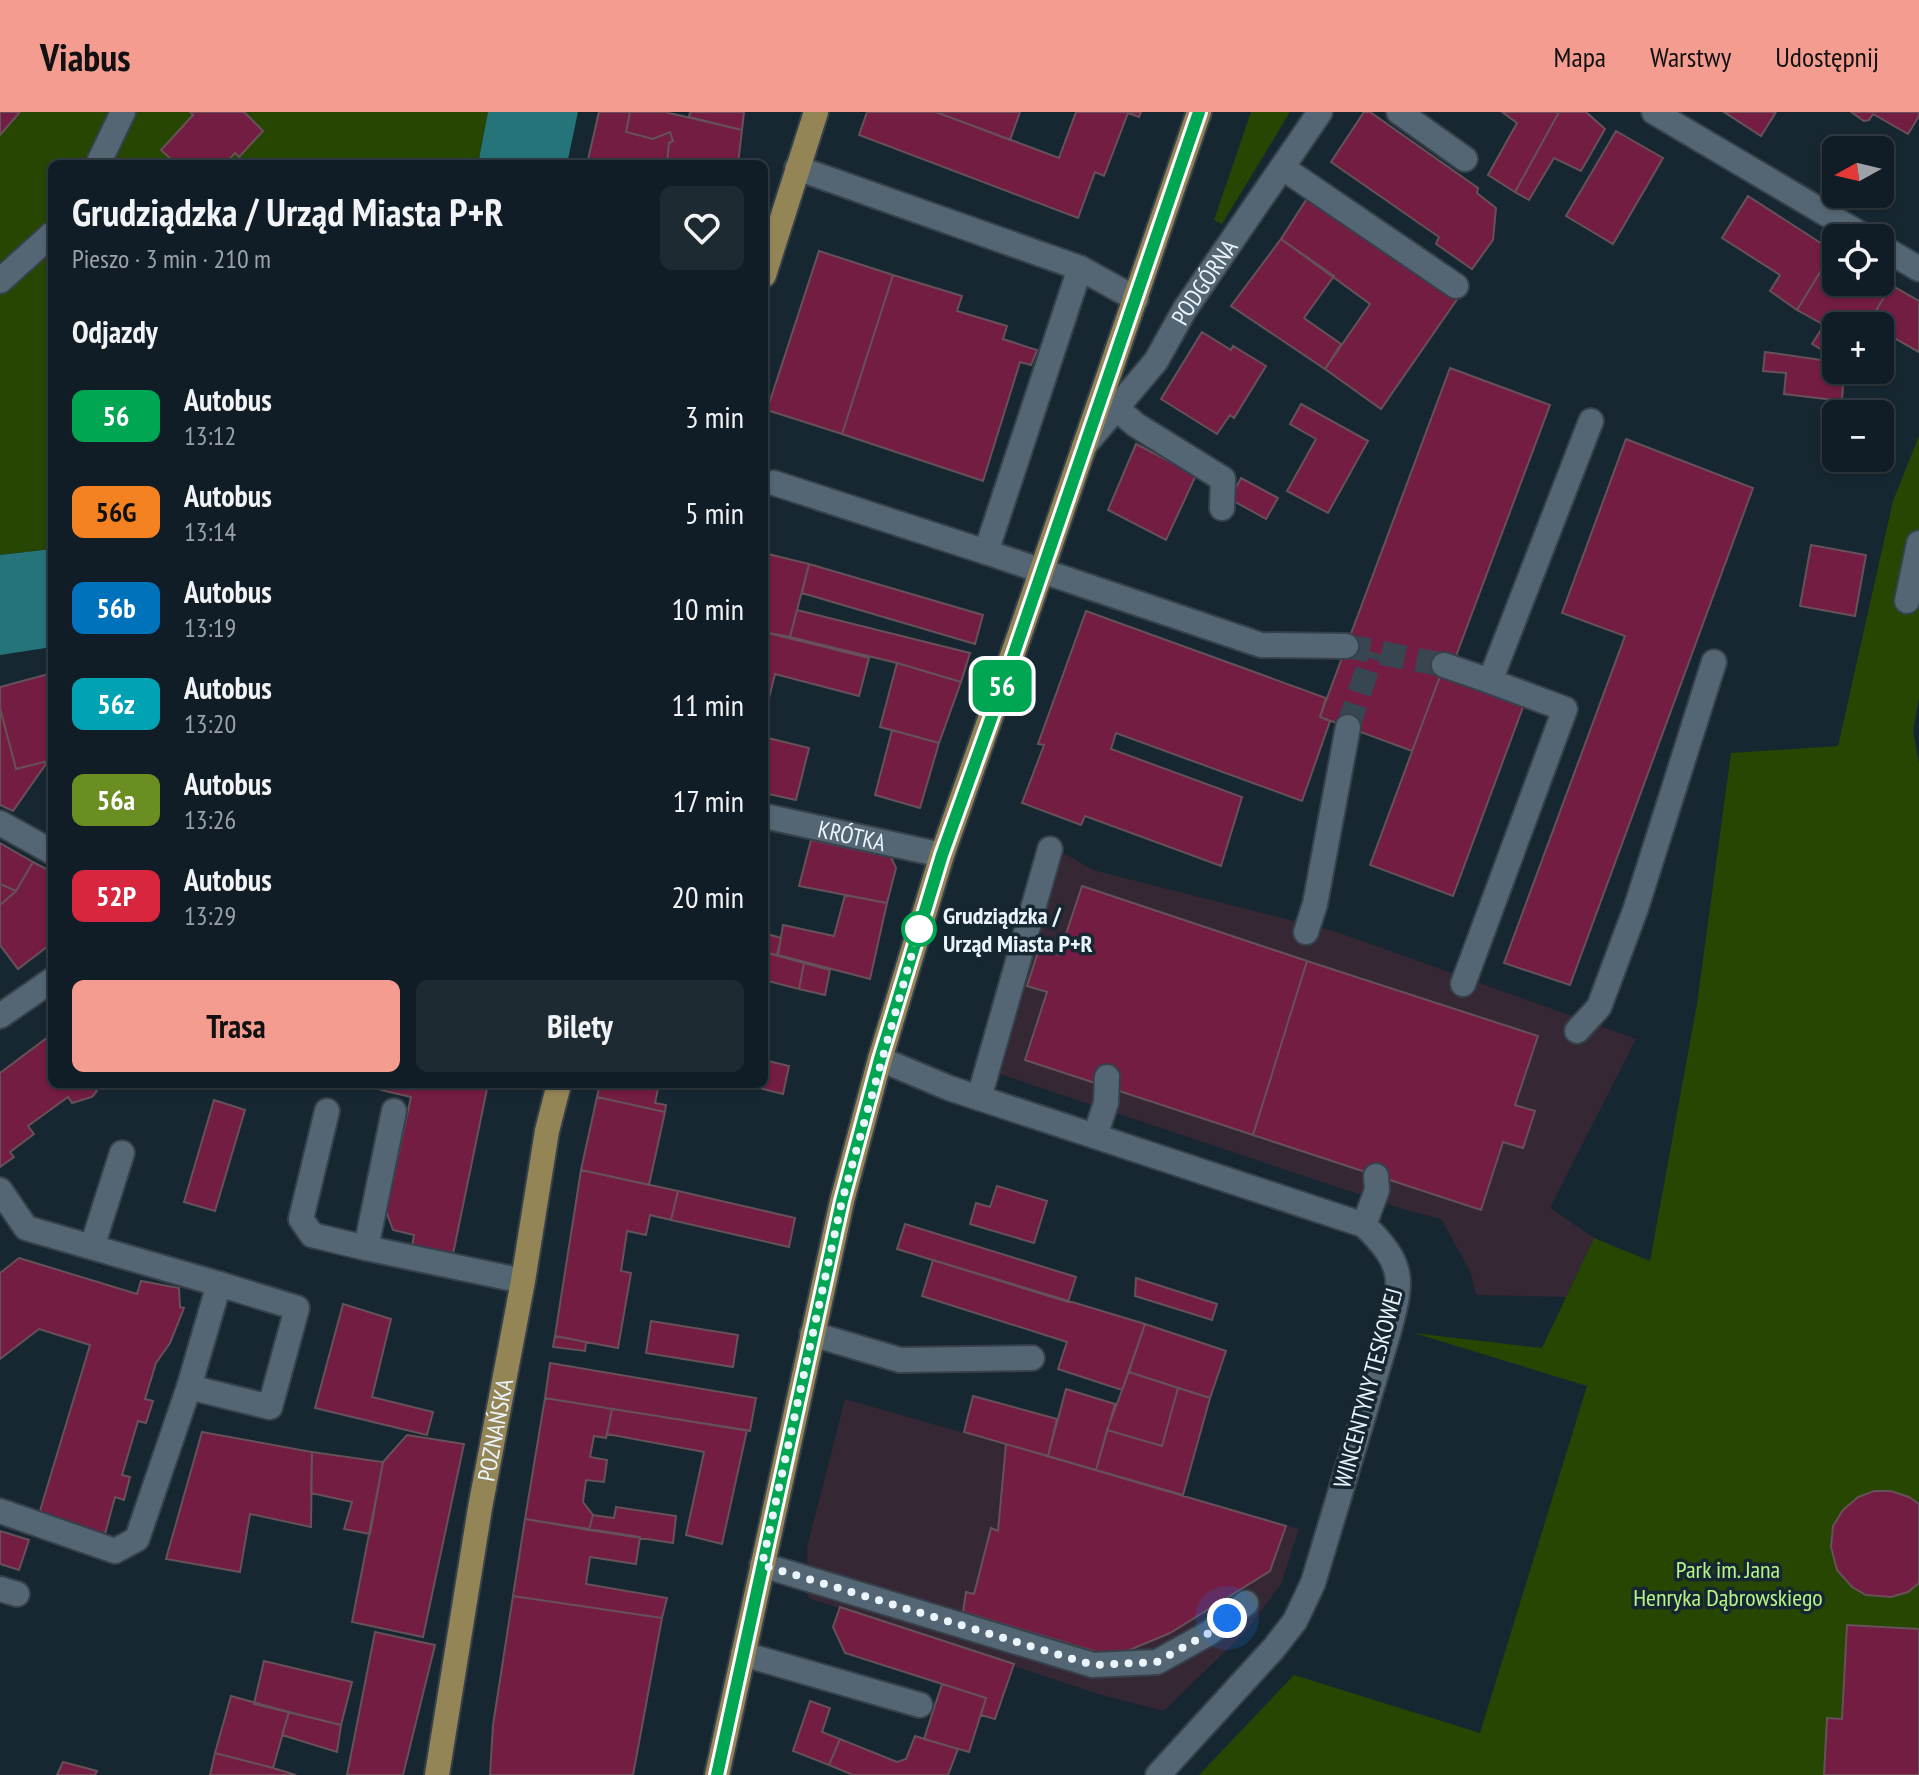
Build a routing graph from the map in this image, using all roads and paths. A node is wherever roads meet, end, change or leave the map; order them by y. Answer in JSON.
{"nodes":[{"id":1,"x":123,"y":112,"type":"edge"},
{"id":2,"x":816,"y":112,"type":"edge"},
{"id":3,"x":1199,"y":112,"type":"edge"},
{"id":4,"x":1320,"y":112,"type":"edge"},
{"id":5,"x":1399,"y":112,"type":"edge"},
{"id":6,"x":1654,"y":112,"type":"edge"},
{"id":7,"x":1465,"y":159,"type":"dead end"},
{"id":8,"x":100,"y":160,"type":"edge"},
{"id":9,"x":797,"y":168,"type":"junction"},
{"id":10,"x":1283,"y":168,"type":"junction"},
{"id":11,"x":1843,"y":224,"type":"edge"},
{"id":12,"x":48,"y":238,"type":"edge"},
{"id":13,"x":1894,"y":254,"type":"edge"},
{"id":14,"x":768,"y":262,"type":"edge"},
{"id":15,"x":1080,"y":268,"type":"junction"},
{"id":16,"x":1919,"y":269,"type":"edge"},
{"id":17,"x":0,"y":281,"type":"edge"},
{"id":18,"x":1456,"y":286,"type":"dead end"},
{"id":19,"x":1136,"y":299,"type":"junction"},
{"id":20,"x":1116,"y":408,"type":"junction"},
{"id":21,"x":1591,"y":421,"type":"dead end"},
{"id":22,"x":1083,"y":448,"type":"junction"},
{"id":23,"x":774,"y":483,"type":"dead end"},
{"id":24,"x":1222,"y":508,"type":"dead end"},
{"id":25,"x":1919,"y":543,"type":"edge"},
{"id":26,"x":986,"y":552,"type":"junction"},
{"id":27,"x":1041,"y":571,"type":"junction"},
{"id":28,"x":1907,"y":601,"type":"dead end"},
{"id":29,"x":1346,"y":646,"type":"tunnel mouth"},
{"id":30,"x":1714,"y":662,"type":"dead end"},
{"id":31,"x":1444,"y":665,"type":"tunnel mouth"},
{"id":32,"x":1490,"y":681,"type":"junction"},
{"id":33,"x":1348,"y":727,"type":"tunnel mouth"},
{"id":34,"x":768,"y":817,"type":"edge"},
{"id":35,"x":0,"y":823,"type":"edge"},
{"id":36,"x":1050,"y":849,"type":"dead end"},
{"id":37,"x":48,"y":850,"type":"edge"},
{"id":38,"x":942,"y":855,"type":"junction"},
{"id":39,"x":1306,"y":932,"type":"dead end"},
{"id":40,"x":48,"y":983,"type":"edge"},
{"id":41,"x":1463,"y":984,"type":"dead end"},
{"id":42,"x":0,"y":1016,"type":"edge"},
{"id":43,"x":1577,"y":1031,"type":"dead end"},
{"id":44,"x":880,"y":1059,"type":"junction"},
{"id":45,"x":1107,"y":1077,"type":"dead end"},
{"id":46,"x":558,"y":1088,"type":"edge"},
{"id":47,"x":979,"y":1098,"type":"junction"},
{"id":48,"x":327,"y":1111,"type":"dead end"},
{"id":49,"x":394,"y":1111,"type":"dead end"},
{"id":50,"x":1095,"y":1136,"type":"junction"},
{"id":51,"x":122,"y":1153,"type":"dead end"},
{"id":52,"x":1376,"y":1176,"type":"dead end"},
{"id":53,"x":0,"y":1190,"type":"edge"},
{"id":54,"x":1364,"y":1225,"type":"junction"},
{"id":55,"x":92,"y":1247,"type":"junction"},
{"id":56,"x":366,"y":1248,"type":"junction"},
{"id":57,"x":523,"y":1281,"type":"junction"},
{"id":58,"x":219,"y":1284,"type":"junction"},
{"id":59,"x":812,"y":1334,"type":"junction"},
{"id":60,"x":1032,"y":1358,"type":"dead end"},
{"id":61,"x":189,"y":1387,"type":"junction"},
{"id":62,"x":0,"y":1511,"type":"edge"},
{"id":63,"x":762,"y":1565,"type":"junction"},
{"id":64,"x":1246,"y":1603,"type":"dead end"},
{"id":65,"x":743,"y":1654,"type":"junction"},
{"id":66,"x":920,"y":1705,"type":"dead end"},
{"id":67,"x":437,"y":1775,"type":"edge"},
{"id":68,"x":717,"y":1775,"type":"edge"},
{"id":69,"x":1158,"y":1775,"type":"edge"}],
"edges":[{"from":1,"to":8,"type":"street"},
{"from":2,"to":9,"type":"main road"},
{"from":3,"to":19,"type":"main road"},
{"from":4,"to":10,"type":"street","name":"PODGÓRNA"},
{"from":5,"to":7,"type":"street"},
{"from":6,"to":11,"type":"street"},
{"from":9,"to":14,"type":"main road"},
{"from":9,"to":15,"type":"street"},
{"from":10,"to":18,"type":"street"},
{"from":10,"to":20,"type":"street","name":"PODGÓRNA"},
{"from":12,"to":17,"type":"street"},
{"from":13,"to":16,"type":"street"},
{"from":15,"to":19,"type":"street"},
{"from":15,"to":26,"type":"street"},
{"from":19,"to":22,"type":"main road"},
{"from":20,"to":22,"type":"street","name":"PODGÓRNA"},
{"from":20,"to":24,"type":"street"},
{"from":21,"to":32,"type":"street"},
{"from":22,"to":27,"type":"main road"},
{"from":23,"to":26,"type":"street"},
{"from":25,"to":28,"type":"street"},
{"from":26,"to":27,"type":"street"},
{"from":27,"to":29,"type":"street"},
{"from":27,"to":38,"type":"main road"},
{"from":30,"to":43,"type":"street"},
{"from":31,"to":32,"type":"street"},
{"from":32,"to":41,"type":"street"},
{"from":33,"to":39,"type":"street"},
{"from":34,"to":38,"type":"street","name":"KRÓTKA"},
{"from":35,"to":37,"type":"street"},
{"from":36,"to":47,"type":"street"},
{"from":38,"to":44,"type":"main road"},
{"from":40,"to":42,"type":"street"},
{"from":44,"to":47,"type":"street"},
{"from":44,"to":59,"type":"main road"},
{"from":45,"to":50,"type":"street"},
{"from":46,"to":57,"type":"main road","name":"POZNAŃSKA"},
{"from":47,"to":50,"type":"street"},
{"from":48,"to":56,"type":"street"},
{"from":49,"to":56,"type":"street"},
{"from":50,"to":54,"type":"street"},
{"from":51,"to":55,"type":"street"},
{"from":52,"to":54,"type":"street"},
{"from":53,"to":55,"type":"street"},
{"from":54,"to":69,"type":"street","name":"WINCENTYNY TESKOWEJ"},
{"from":55,"to":58,"type":"street"},
{"from":56,"to":57,"type":"street"},
{"from":57,"to":67,"type":"main road","name":"POZNAŃSKA"},
{"from":58,"to":61,"type":"street"},
{"from":58,"to":61,"type":"street"},
{"from":59,"to":60,"type":"street"},
{"from":59,"to":63,"type":"main road"},
{"from":61,"to":62,"type":"street"},
{"from":63,"to":64,"type":"street"},
{"from":63,"to":65,"type":"main road"},
{"from":65,"to":66,"type":"street"},
{"from":65,"to":68,"type":"main road"}]}
